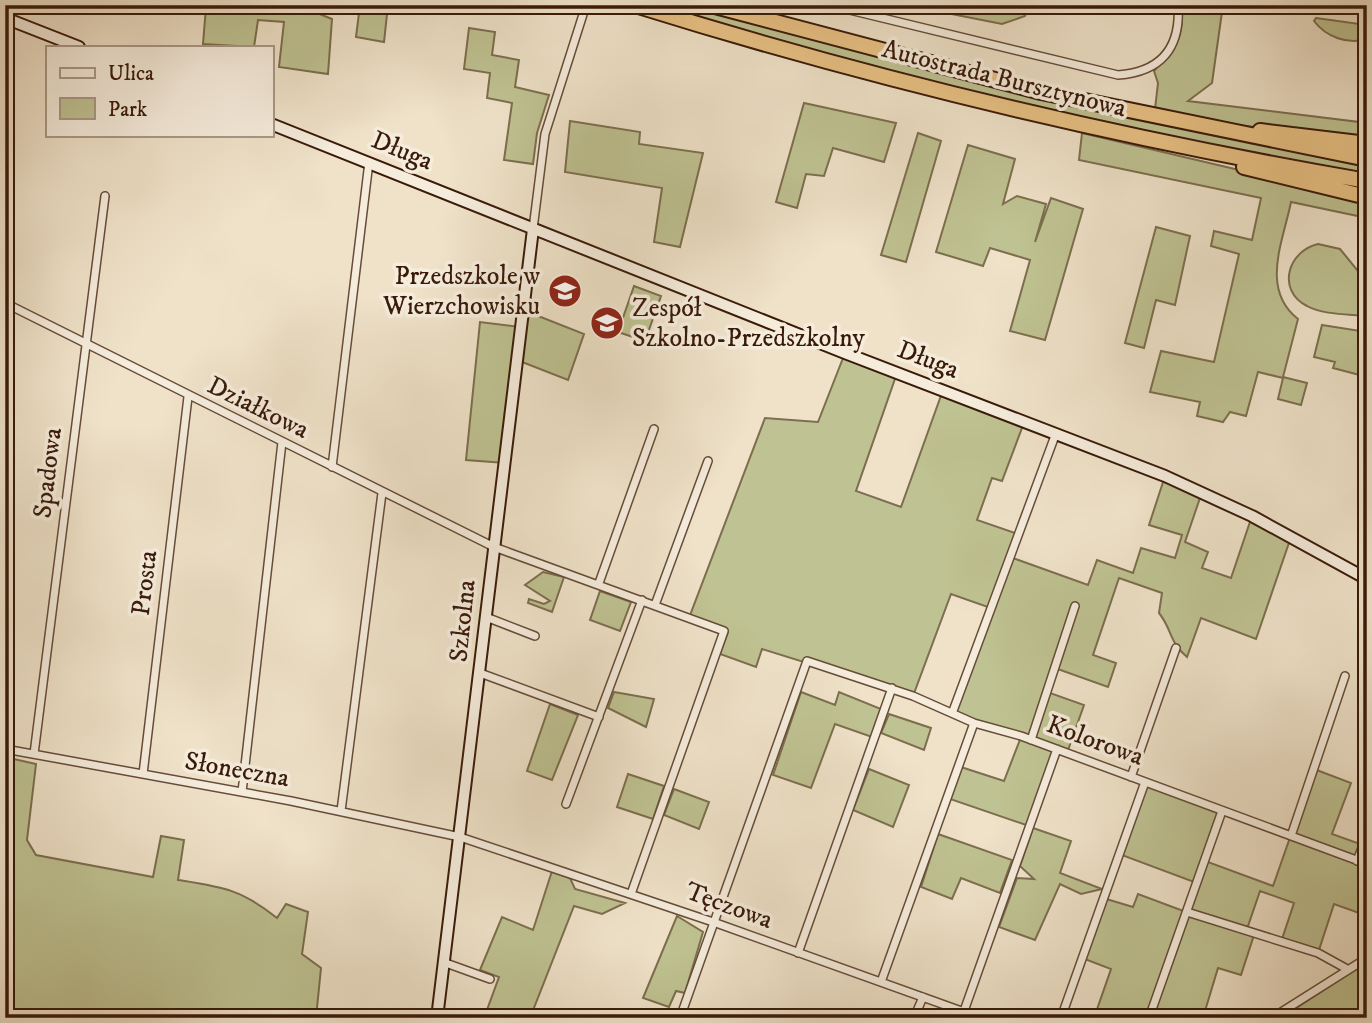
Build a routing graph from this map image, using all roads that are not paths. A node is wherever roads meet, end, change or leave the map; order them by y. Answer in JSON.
{"nodes":[{"id":1,"x":635,"y":5,"type":"edge"},
{"id":2,"x":711,"y":5,"type":"edge"},
{"id":3,"x":830,"y":5,"type":"edge"},
{"id":4,"x":1178,"y":5,"type":"edge"},
{"id":5,"x":584,"y":9,"type":"edge"},
{"id":6,"x":5,"y":18,"type":"edge"},
{"id":7,"x":76,"y":46,"type":"edge"},
{"id":8,"x":1135,"y":113,"type":"junction"},
{"id":9,"x":273,"y":125,"type":"edge"},
{"id":10,"x":1125,"y":134,"type":"junction"},
{"id":11,"x":1367,"y":144,"type":"edge"},
{"id":12,"x":1367,"y":159,"type":"edge"},
{"id":13,"x":369,"y":162,"type":"junction"},
{"id":14,"x":1367,"y":181,"type":"edge"},
{"id":15,"x":105,"y":196,"type":"dead end"},
{"id":16,"x":1367,"y":197,"type":"edge"},
{"id":17,"x":533,"y":229,"type":"junction"},
{"id":18,"x":6,"y":304,"type":"edge"},
{"id":19,"x":5,"y":318,"type":"edge"},
{"id":20,"x":86,"y":342,"type":"junction"},
{"id":21,"x":188,"y":397,"type":"junction"},
{"id":22,"x":654,"y":429,"type":"dead end"},
{"id":23,"x":1055,"y":433,"type":"junction"},
{"id":24,"x":282,"y":442,"type":"junction"},
{"id":25,"x":708,"y":461,"type":"dead end"},
{"id":26,"x":332,"y":467,"type":"junction"},
{"id":27,"x":382,"y":493,"type":"junction"},
{"id":28,"x":494,"y":547,"type":"junction"},
{"id":29,"x":1367,"y":579,"type":"edge"},
{"id":30,"x":599,"y":583,"type":"junction"},
{"id":31,"x":642,"y":600,"type":"junction"},
{"id":32,"x":656,"y":605,"type":"junction"},
{"id":33,"x":1075,"y":606,"type":"dead end"},
{"id":34,"x":486,"y":617,"type":"junction"},
{"id":35,"x":535,"y":636,"type":"dead end"},
{"id":36,"x":1176,"y":648,"type":"dead end"},
{"id":37,"x":480,"y":673,"type":"junction"},
{"id":38,"x":1345,"y":676,"type":"dead end"},
{"id":39,"x":892,"y":688,"type":"junction"},
{"id":40,"x":953,"y":711,"type":"junction"},
{"id":41,"x":599,"y":716,"type":"junction"},
{"id":42,"x":974,"y":723,"type":"junction"},
{"id":43,"x":1031,"y":740,"type":"junction"},
{"id":44,"x":5,"y":749,"type":"edge"},
{"id":45,"x":1056,"y":749,"type":"junction"},
{"id":46,"x":34,"y":754,"type":"junction"},
{"id":47,"x":143,"y":774,"type":"junction"},
{"id":48,"x":1131,"y":777,"type":"junction"},
{"id":49,"x":1145,"y":782,"type":"junction"},
{"id":50,"x":242,"y":792,"type":"junction"},
{"id":51,"x":566,"y":804,"type":"dead end"},
{"id":52,"x":341,"y":811,"type":"junction"},
{"id":53,"x":1222,"y":811,"type":"junction"},
{"id":54,"x":1367,"y":835,"type":"edge"},
{"id":55,"x":1291,"y":836,"type":"junction"},
{"id":56,"x":460,"y":837,"type":"junction"},
{"id":57,"x":1357,"y":861,"type":"junction"},
{"id":58,"x":1367,"y":864,"type":"edge"},
{"id":59,"x":631,"y":894,"type":"junction"},
{"id":60,"x":1187,"y":912,"type":"junction"},
{"id":61,"x":716,"y":923,"type":"junction"},
{"id":62,"x":798,"y":953,"type":"junction"},
{"id":63,"x":1367,"y":958,"type":"edge"},
{"id":64,"x":443,"y":962,"type":"junction"},
{"id":65,"x":1348,"y":969,"type":"junction"},
{"id":66,"x":490,"y":979,"type":"dead end"},
{"id":67,"x":881,"y":982,"type":"junction"},
{"id":68,"x":923,"y":997,"type":"junction"},
{"id":69,"x":964,"y":1011,"type":"junction"},
{"id":70,"x":437,"y":1018,"type":"edge"},
{"id":71,"x":680,"y":1018,"type":"edge"},
{"id":72,"x":914,"y":1018,"type":"edge"},
{"id":73,"x":980,"y":1018,"type":"edge"},
{"id":74,"x":1061,"y":1018,"type":"edge"},
{"id":75,"x":1149,"y":1018,"type":"edge"},
{"id":76,"x":1272,"y":1018,"type":"edge"}],
"edges":[{"from":1,"to":10,"type":"highway","name":"Autostrada Bursztynowa"},
{"from":2,"to":8,"type":"highway","name":"Autostrada Bursztynowa"},
{"from":3,"to":4,"type":"street"},
{"from":5,"to":17,"type":"street"},
{"from":6,"to":7,"type":"street"},
{"from":8,"to":11,"type":"highway"},
{"from":8,"to":12,"type":"highway","name":"Autostrada Bursztynowa"},
{"from":9,"to":13,"type":"street","name":"Długa"},
{"from":10,"to":14,"type":"highway","name":"Autostrada Bursztynowa"},
{"from":10,"to":16,"type":"highway"},
{"from":13,"to":17,"type":"street","name":"Długa"},
{"from":13,"to":26,"type":"street"},
{"from":15,"to":20,"type":"street","name":"Spadowa"},
{"from":17,"to":23,"type":"street","name":"Długa"},
{"from":17,"to":28,"type":"street","name":"Szkolna"},
{"from":18,"to":19,"type":"street"},
{"from":18,"to":20,"type":"street","name":"Działkowa"},
{"from":20,"to":21,"type":"street","name":"Działkowa"},
{"from":20,"to":46,"type":"street","name":"Spadowa"},
{"from":21,"to":24,"type":"street","name":"Działkowa"},
{"from":21,"to":47,"type":"street","name":"Prosta"},
{"from":22,"to":30,"type":"street"},
{"from":23,"to":29,"type":"street","name":"Długa"},
{"from":23,"to":40,"type":"street"},
{"from":24,"to":26,"type":"street","name":"Działkowa"},
{"from":24,"to":50,"type":"street"},
{"from":25,"to":32,"type":"street"},
{"from":26,"to":27,"type":"street","name":"Działkowa"},
{"from":27,"to":28,"type":"street","name":"Działkowa"},
{"from":27,"to":52,"type":"street"},
{"from":28,"to":30,"type":"street","name":"Działkowa"},
{"from":28,"to":34,"type":"street","name":"Szkolna"},
{"from":30,"to":31,"type":"street","name":"Działkowa"},
{"from":31,"to":32,"type":"street","name":"Działkowa"},
{"from":31,"to":41,"type":"street"},
{"from":32,"to":59,"type":"street","name":"Działkowa"},
{"from":33,"to":43,"type":"street"},
{"from":34,"to":35,"type":"street"},
{"from":34,"to":37,"type":"street","name":"Szkolna"},
{"from":36,"to":48,"type":"street"},
{"from":37,"to":41,"type":"street"},
{"from":37,"to":56,"type":"street","name":"Szkolna"},
{"from":38,"to":55,"type":"street"},
{"from":39,"to":40,"type":"street","name":"Kolorowa"},
{"from":39,"to":61,"type":"street","name":"Kolorowa"},
{"from":39,"to":62,"type":"street"},
{"from":40,"to":42,"type":"street","name":"Kolorowa"},
{"from":41,"to":51,"type":"street"},
{"from":42,"to":43,"type":"street","name":"Kolorowa"},
{"from":42,"to":67,"type":"street"},
{"from":43,"to":45,"type":"street","name":"Kolorowa"},
{"from":44,"to":46,"type":"street","name":"Słoneczna"},
{"from":45,"to":48,"type":"street","name":"Kolorowa"},
{"from":45,"to":69,"type":"street"},
{"from":46,"to":47,"type":"street","name":"Słoneczna"},
{"from":47,"to":50,"type":"street","name":"Słoneczna"},
{"from":48,"to":49,"type":"street","name":"Kolorowa"},
{"from":49,"to":53,"type":"street","name":"Kolorowa"},
{"from":49,"to":74,"type":"street"},
{"from":50,"to":52,"type":"street","name":"Słoneczna"},
{"from":52,"to":56,"type":"street","name":"Słoneczna"},
{"from":53,"to":55,"type":"street","name":"Kolorowa"},
{"from":53,"to":60,"type":"street"},
{"from":54,"to":57,"type":"street"},
{"from":55,"to":57,"type":"street","name":"Kolorowa"},
{"from":56,"to":59,"type":"street","name":"Tęczowa"},
{"from":56,"to":64,"type":"street","name":"Szkolna"},
{"from":57,"to":58,"type":"street","name":"Kolorowa"},
{"from":59,"to":61,"type":"street","name":"Tęczowa"},
{"from":60,"to":65,"type":"street"},
{"from":60,"to":75,"type":"street"},
{"from":61,"to":62,"type":"street","name":"Tęczowa"},
{"from":61,"to":71,"type":"street"},
{"from":62,"to":67,"type":"street","name":"Tęczowa"},
{"from":63,"to":65,"type":"street"},
{"from":64,"to":66,"type":"street"},
{"from":64,"to":70,"type":"street","name":"Szkolna"},
{"from":65,"to":76,"type":"street"},
{"from":67,"to":68,"type":"street","name":"Tęczowa"},
{"from":68,"to":69,"type":"street","name":"Tęczowa"},
{"from":68,"to":72,"type":"street"},
{"from":69,"to":73,"type":"street","name":"Tęczowa"}]}
